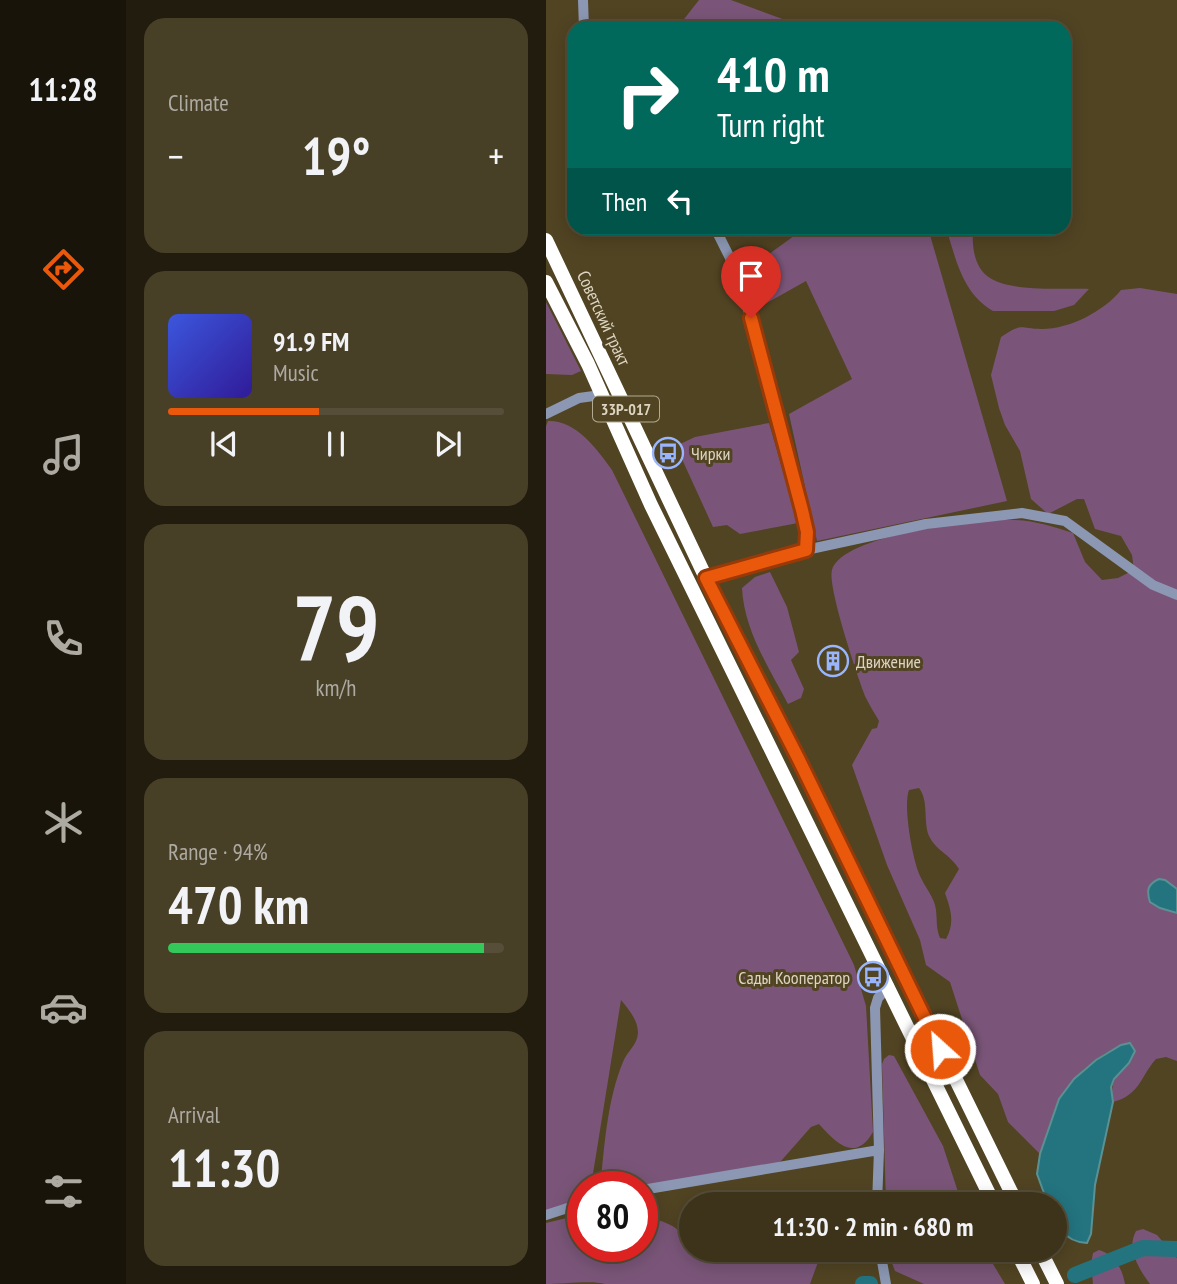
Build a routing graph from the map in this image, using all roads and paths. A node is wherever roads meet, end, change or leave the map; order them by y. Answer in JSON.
{"nodes":[{"id":1,"x":583,"y":0,"type":"edge"},
{"id":2,"x":584,"y":21,"type":"edge"},
{"id":3,"x":718,"y":235,"type":"edge"},
{"id":4,"x":546,"y":240,"type":"edge"},
{"id":5,"x":546,"y":282,"type":"edge"},
{"id":6,"x":601,"y":394,"type":"junction"},
{"id":7,"x":546,"y":414,"type":"edge"},
{"id":8,"x":806,"y":550,"type":"junction"},
{"id":9,"x":706,"y":578,"type":"junction"},
{"id":10,"x":1177,"y":595,"type":"edge"},
{"id":11,"x":888,"y":986,"type":"junction"},
{"id":12,"x":879,"y":1150,"type":"junction"},
{"id":13,"x":658,"y":1187,"type":"edge"},
{"id":14,"x":877,"y":1192,"type":"edge"},
{"id":15,"x":988,"y":1192,"type":"edge"},
{"id":16,"x":1011,"y":1192,"type":"edge"},
{"id":17,"x":567,"y":1208,"type":"edge"},
{"id":18,"x":546,"y":1215,"type":"edge"},
{"id":19,"x":882,"y":1262,"type":"edge"},
{"id":20,"x":1022,"y":1262,"type":"edge"},
{"id":21,"x":1046,"y":1262,"type":"edge"},
{"id":22,"x":886,"y":1284,"type":"edge"},
{"id":23,"x":1033,"y":1284,"type":"edge"},
{"id":24,"x":1057,"y":1284,"type":"edge"}],
"edges":[{"from":1,"to":2,"type":"street"},
{"from":3,"to":8,"type":"street"},
{"from":4,"to":9,"type":"highway","name":"Советский тракт","number":"33Р-017"},
{"from":5,"to":6,"type":"highway","name":"Советский тракт","number":"33Р-017"},
{"from":6,"to":7,"type":"street"},
{"from":6,"to":11,"type":"highway","name":"Советский тракт","number":"33Р-017"},
{"from":8,"to":9,"type":"street"},
{"from":8,"to":10,"type":"street"},
{"from":9,"to":16,"type":"highway","name":"Советский тракт","number":"33Р-017"},
{"from":11,"to":12,"type":"street"},
{"from":11,"to":15,"type":"highway","name":"Советский тракт","number":"33Р-017"},
{"from":12,"to":13,"type":"street"},
{"from":12,"to":14,"type":"street"},
{"from":17,"to":18,"type":"street"},
{"from":19,"to":22,"type":"street"},
{"from":20,"to":23,"type":"highway"},
{"from":21,"to":24,"type":"highway"}]}
